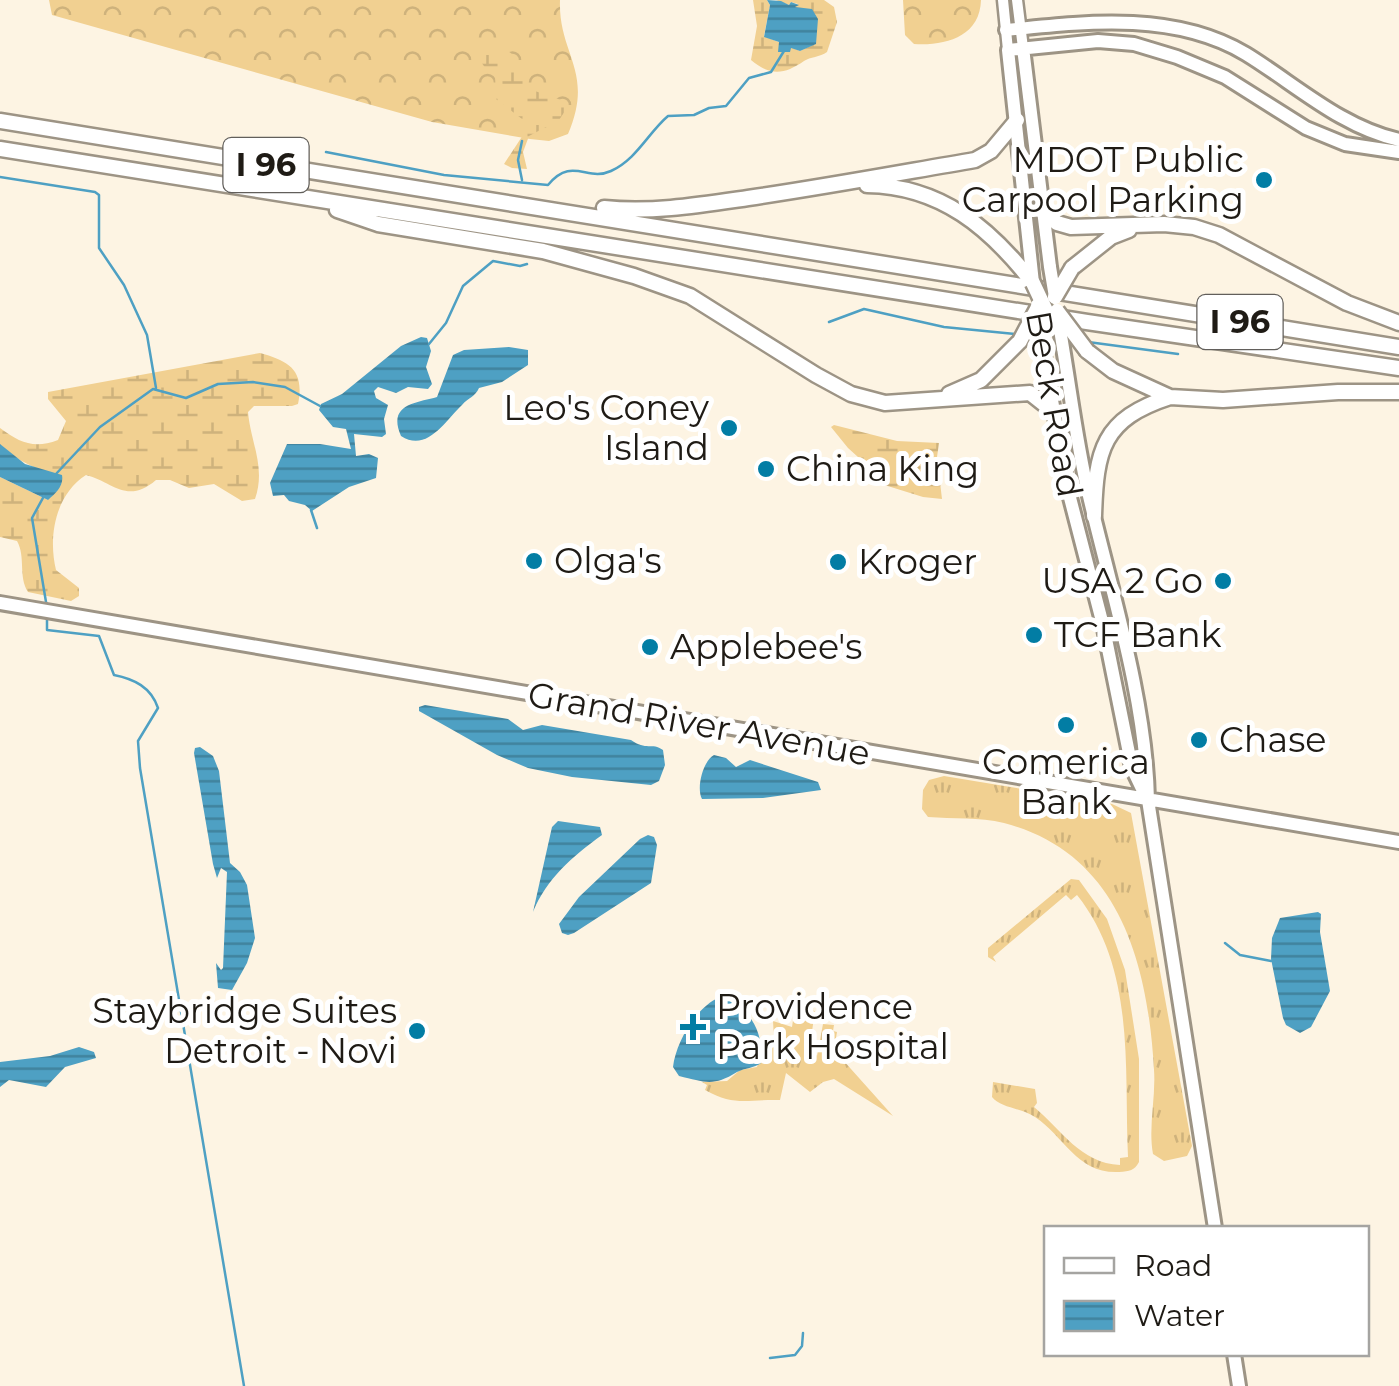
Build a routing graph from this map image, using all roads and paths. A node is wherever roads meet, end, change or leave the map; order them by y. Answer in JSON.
{"nodes":[{"id":1,"x":1003,"y":0,"type":"edge"},
{"id":2,"x":1017,"y":0,"type":"edge"},
{"id":3,"x":1021,"y":28,"type":"junction"},
{"id":4,"x":1006,"y":30,"type":"junction"},
{"id":5,"x":1023,"y":48,"type":"junction"},
{"id":6,"x":1008,"y":50,"type":"junction"},
{"id":7,"x":1287,"y":82,"type":"junction"},
{"id":8,"x":1266,"y":105,"type":"junction"},
{"id":9,"x":1016,"y":120,"type":"junction"},
{"id":10,"x":0,"y":121,"type":"edge"},
{"id":11,"x":1356,"y":125,"type":"junction"},
{"id":12,"x":1399,"y":140,"type":"edge"},
{"id":13,"x":1345,"y":144,"type":"junction"},
{"id":14,"x":0,"y":149,"type":"edge"},
{"id":15,"x":1399,"y":152,"type":"edge"},
{"id":16,"x":821,"y":188,"type":"junction"},
{"id":17,"x":304,"y":198,"type":"junction"},
{"id":18,"x":533,"y":205,"type":"junction"},
{"id":19,"x":1042,"y":211,"type":"junction"},
{"id":20,"x":1164,"y":224,"type":"junction"},
{"id":21,"x":1023,"y":262,"type":"junction"},
{"id":22,"x":1050,"y":267,"type":"joint"},
{"id":23,"x":1046,"y":301,"type":"junction"},
{"id":24,"x":1399,"y":323,"type":"edge"},
{"id":25,"x":1042,"y":344,"type":"joint"},
{"id":26,"x":1399,"y":347,"type":"edge"},
{"id":27,"x":1063,"y":348,"type":"joint"},
{"id":28,"x":1399,"y":368,"type":"edge"},
{"id":29,"x":1399,"y":392,"type":"edge"},
{"id":30,"x":1170,"y":397,"type":"junction"},
{"id":31,"x":919,"y":402,"type":"junction"},
{"id":32,"x":1054,"y":412,"type":"junction"},
{"id":33,"x":1094,"y":516,"type":"junction"},
{"id":34,"x":0,"y":603,"type":"edge"},
{"id":35,"x":1148,"y":800,"type":"junction"},
{"id":36,"x":1399,"y":842,"type":"edge"},
{"id":37,"x":1215,"y":1226,"type":"edge"},
{"id":38,"x":1234,"y":1356,"type":"edge"},
{"id":39,"x":1239,"y":1386,"type":"edge"}],
"edges":[{"from":1,"to":4,"type":"street","name":"Beck Road"},
{"from":2,"to":3,"type":"street","name":"Beck Road"},
{"from":3,"to":4,"type":"main road"},
{"from":3,"to":5,"type":"street","name":"Beck Road"},
{"from":3,"to":7,"type":"main road"},
{"from":4,"to":6,"type":"street","name":"Beck Road"},
{"from":5,"to":6,"type":"main road"},
{"from":5,"to":8,"type":"main road"},
{"from":5,"to":19,"type":"main road","name":"Beck Road"},
{"from":6,"to":9,"type":"main road","name":"Beck Road"},
{"from":7,"to":8,"type":"main road"},
{"from":7,"to":11,"type":"main road"},
{"from":8,"to":13,"type":"main road"},
{"from":9,"to":16,"type":"highway"},
{"from":9,"to":21,"type":"main road","name":"Beck Road"},
{"from":10,"to":18,"type":"highway","number":"I 96"},
{"from":11,"to":12,"type":"main road"},
{"from":11,"to":13,"type":"main road"},
{"from":13,"to":15,"type":"main road"},
{"from":14,"to":17,"type":"highway","number":"I 96"},
{"from":16,"to":18,"type":"highway"},
{"from":16,"to":21,"type":"highway"},
{"from":17,"to":28,"type":"highway","number":"I 96"},
{"from":17,"to":31,"type":"highway"},
{"from":18,"to":26,"type":"highway","number":"I 96"},
{"from":19,"to":20,"type":"highway"},
{"from":19,"to":22,"type":"main road","name":"Beck Road"},
{"from":20,"to":23,"type":"highway","bridge":true},
{"from":20,"to":24,"type":"highway"},
{"from":21,"to":23,"type":"highway"},
{"from":22,"to":23,"type":"highway","bridge":true},
{"from":23,"to":25,"type":"highway","bridge":true},
{"from":23,"to":27,"type":"highway","bridge":true},
{"from":23,"to":30,"type":"highway","bridge":true},
{"from":23,"to":31,"type":"highway","bridge":true},
{"from":25,"to":32,"type":"main road","name":"Beck Road"},
{"from":27,"to":33,"type":"main road","name":"Beck Road"},
{"from":29,"to":30,"type":"highway"},
{"from":30,"to":33,"type":"highway"},
{"from":31,"to":32,"type":"highway"},
{"from":32,"to":35,"type":"main road","name":"Beck Road"},
{"from":33,"to":35,"type":"main road","name":"Beck Road"},
{"from":34,"to":35,"type":"main road","name":"Grand River Avenue"},
{"from":35,"to":36,"type":"main road","name":"Grand River Avenue"},
{"from":35,"to":37,"type":"main road","name":"Beck Road"},
{"from":38,"to":39,"type":"main road"}]}
